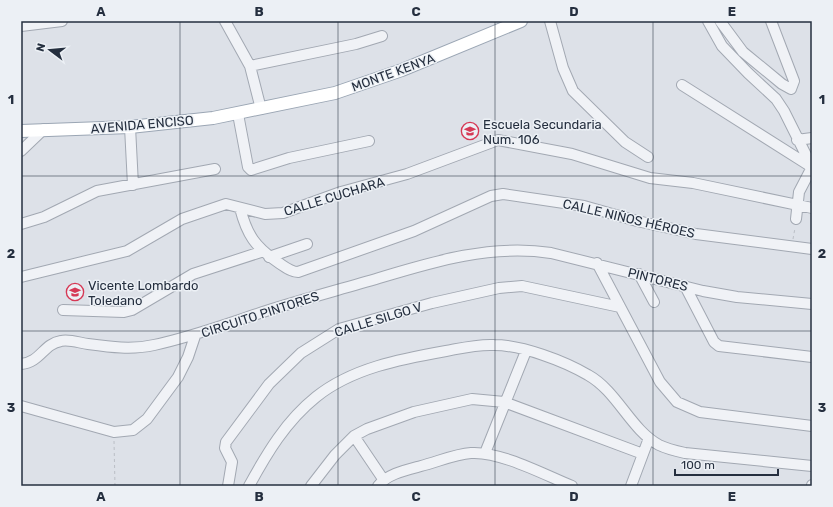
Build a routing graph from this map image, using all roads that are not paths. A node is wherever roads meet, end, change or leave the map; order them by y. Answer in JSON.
{"nodes":[{"id":1,"x":62,"y":21,"type":"edge"},
{"id":2,"x":225,"y":21,"type":"edge"},
{"id":3,"x":521,"y":21,"type":"edge"},
{"id":4,"x":550,"y":21,"type":"edge"},
{"id":5,"x":708,"y":21,"type":"edge"},
{"id":6,"x":720,"y":21,"type":"edge"},
{"id":7,"x":771,"y":21,"type":"edge"},
{"id":8,"x":21,"y":26,"type":"edge"},
{"id":9,"x":382,"y":36,"type":"dead end"},
{"id":10,"x":250,"y":66,"type":"junction"},
{"id":11,"x":682,"y":85,"type":"dead end"},
{"id":12,"x":261,"y":109,"type":"junction"},
{"id":13,"x":238,"y":114,"type":"junction"},
{"id":14,"x":130,"y":127,"type":"junction"},
{"id":15,"x":44,"y":130,"type":"junction"},
{"id":16,"x":21,"y":131,"type":"edge"},
{"id":17,"x":812,"y":138,"type":"edge"},
{"id":18,"x":798,"y":140,"type":"junction"},
{"id":19,"x":369,"y":141,"type":"dead end"},
{"id":20,"x":21,"y":151,"type":"edge"},
{"id":21,"x":648,"y":157,"type":"dead end"},
{"id":22,"x":812,"y":167,"type":"edge"},
{"id":23,"x":215,"y":169,"type":"dead end"},
{"id":24,"x":133,"y":185,"type":"junction"},
{"id":25,"x":797,"y":204,"type":"junction"},
{"id":26,"x":240,"y":208,"type":"junction"},
{"id":27,"x":812,"y":208,"type":"edge"},
{"id":28,"x":796,"y":220,"type":"road end"},
{"id":29,"x":21,"y":224,"type":"edge"},
{"id":30,"x":307,"y":244,"type":"dead end"},
{"id":31,"x":504,"y":249,"type":"joint"},
{"id":32,"x":812,"y":249,"type":"edge"},
{"id":33,"x":265,"y":254,"type":"junction"},
{"id":34,"x":597,"y":263,"type":"junction"},
{"id":35,"x":639,"y":274,"type":"junction"},
{"id":36,"x":21,"y":277,"type":"edge"},
{"id":37,"x":685,"y":286,"type":"junction"},
{"id":38,"x":654,"y":302,"type":"dead end"},
{"id":39,"x":812,"y":304,"type":"edge"},
{"id":40,"x":620,"y":307,"type":"junction"},
{"id":41,"x":63,"y":310,"type":"dead end"},
{"id":42,"x":195,"y":336,"type":"junction"},
{"id":43,"x":526,"y":350,"type":"junction"},
{"id":44,"x":812,"y":357,"type":"edge"},
{"id":45,"x":21,"y":364,"type":"edge"},
{"id":46,"x":504,"y":402,"type":"junction"},
{"id":47,"x":21,"y":406,"type":"edge"},
{"id":48,"x":812,"y":426,"type":"edge"},
{"id":49,"x":354,"y":436,"type":"junction"},
{"id":50,"x":649,"y":438,"type":"junction"},
{"id":51,"x":484,"y":453,"type":"junction"},
{"id":52,"x":643,"y":454,"type":"junction"},
{"id":53,"x":812,"y":466,"type":"edge"},
{"id":54,"x":380,"y":483,"type":"edge"},
{"id":55,"x":228,"y":486,"type":"edge"},
{"id":56,"x":249,"y":486,"type":"edge"},
{"id":57,"x":311,"y":486,"type":"edge"},
{"id":58,"x":572,"y":486,"type":"edge"},
{"id":59,"x":631,"y":486,"type":"edge"}],
"edges":[{"from":1,"to":8,"type":"street"},
{"from":2,"to":10,"type":"street"},
{"from":3,"to":12,"type":"main road","name":"MONTE KENYA"},
{"from":4,"to":21,"type":"street"},
{"from":5,"to":18,"type":"street"},
{"from":6,"to":7,"type":"street"},
{"from":9,"to":10,"type":"street"},
{"from":10,"to":12,"type":"street"},
{"from":11,"to":22,"type":"street"},
{"from":12,"to":13,"type":"main road","name":"AVENIDA ENCISO"},
{"from":13,"to":14,"type":"main road","name":"AVENIDA ENCISO"},
{"from":13,"to":19,"type":"street"},
{"from":14,"to":15,"type":"main road","name":"AVENIDA ENCISO"},
{"from":14,"to":24,"type":"street"},
{"from":15,"to":16,"type":"main road","name":"AVENIDA ENCISO"},
{"from":15,"to":20,"type":"street"},
{"from":17,"to":18,"type":"street"},
{"from":18,"to":22,"type":"street"},
{"from":22,"to":25,"type":"street"},
{"from":23,"to":24,"type":"street"},
{"from":24,"to":29,"type":"street"},
{"from":25,"to":26,"type":"street","name":"CALLE CUCHARA"},
{"from":25,"to":27,"type":"street","name":"CALLE CUCHARA"},
{"from":25,"to":28,"type":"street"},
{"from":26,"to":33,"type":"street"},
{"from":26,"to":36,"type":"street","name":"CALLE CUCHARA"},
{"from":30,"to":33,"type":"street"},
{"from":31,"to":34,"type":"street","name":"PINTORES"},
{"from":31,"to":42,"type":"street","name":"CIRCUITO PINTORES"},
{"from":32,"to":33,"type":"street","name":"CALLE NIÑOS HÉROES"},
{"from":33,"to":41,"type":"street"},
{"from":34,"to":35,"type":"street","name":"PINTORES"},
{"from":34,"to":40,"type":"street"},
{"from":35,"to":37,"type":"street","name":"PINTORES"},
{"from":35,"to":38,"type":"street"},
{"from":37,"to":39,"type":"street","name":"PINTORES"},
{"from":37,"to":44,"type":"street"},
{"from":40,"to":48,"type":"street"},
{"from":40,"to":55,"type":"street","name":"CALLE SILGO V"},
{"from":42,"to":45,"type":"street","name":"CIRCUITO PINTORES"},
{"from":42,"to":47,"type":"street"},
{"from":43,"to":46,"type":"street"},
{"from":43,"to":50,"type":"street"},
{"from":43,"to":56,"type":"street"},
{"from":46,"to":49,"type":"street"},
{"from":46,"to":51,"type":"street"},
{"from":46,"to":52,"type":"street"},
{"from":49,"to":54,"type":"street"},
{"from":49,"to":57,"type":"street"},
{"from":50,"to":52,"type":"street"},
{"from":50,"to":53,"type":"street"},
{"from":51,"to":54,"type":"street"},
{"from":51,"to":58,"type":"street"},
{"from":52,"to":59,"type":"street"}]}
